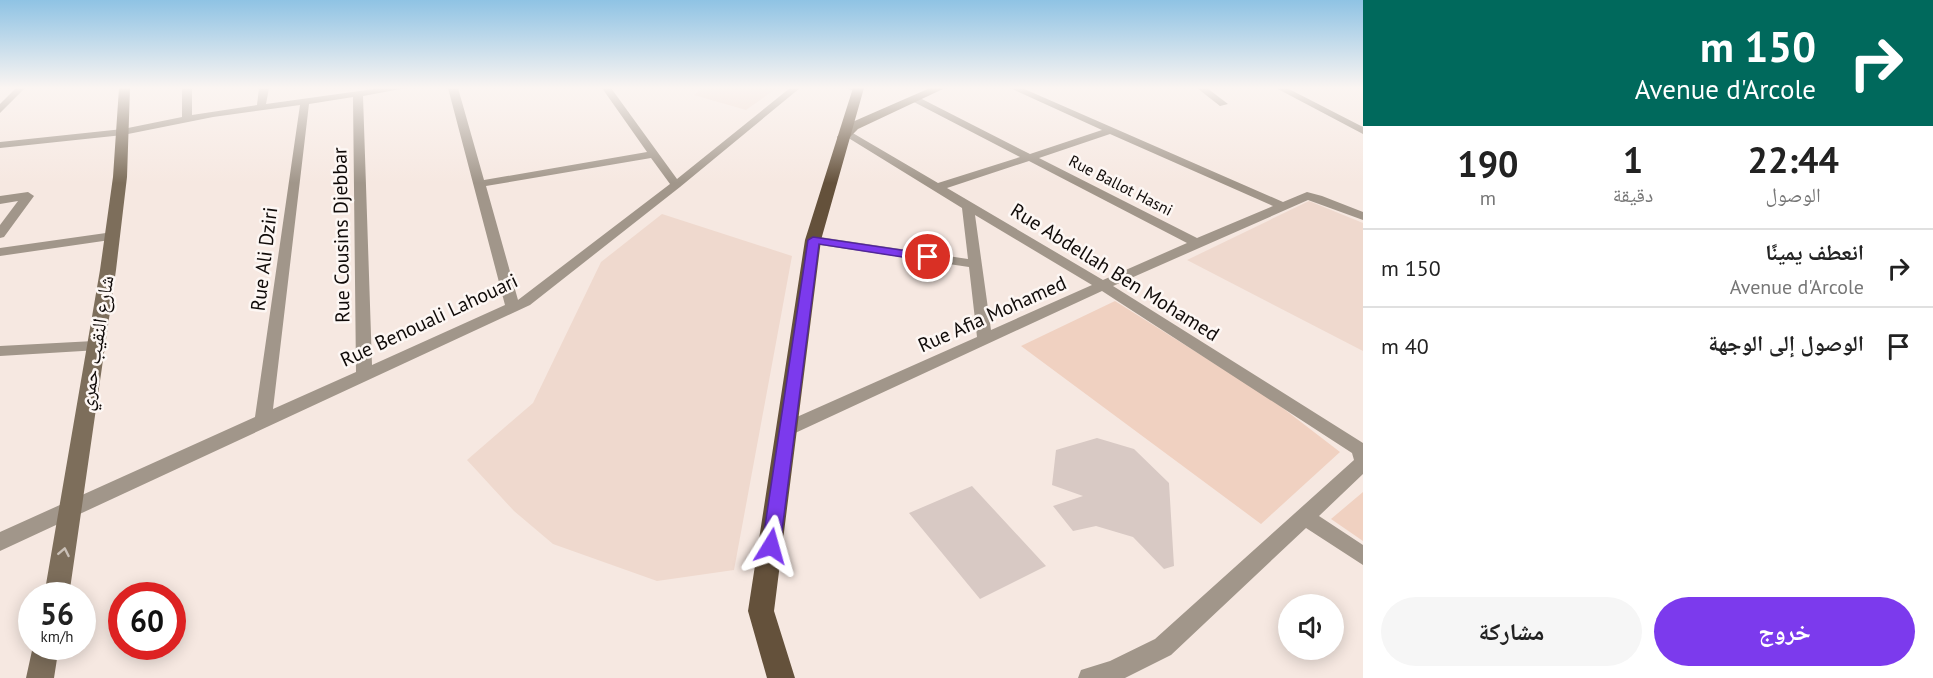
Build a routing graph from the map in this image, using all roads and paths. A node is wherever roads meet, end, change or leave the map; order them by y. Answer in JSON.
{"nodes":[{"id":1,"x":124,"y":120,"type":"edge"},
{"id":2,"x":184,"y":120,"type":"edge"},
{"id":3,"x":303,"y":120,"type":"edge"},
{"id":4,"x":359,"y":120,"type":"edge"},
{"id":5,"x":462,"y":120,"type":"edge"},
{"id":6,"x":629,"y":120,"type":"edge"},
{"id":7,"x":757,"y":120,"type":"edge"},
{"id":8,"x":848,"y":120,"type":"edge"},
{"id":9,"x":868,"y":120,"type":"edge"},
{"id":10,"x":956,"y":120,"type":"edge"},
{"id":11,"x":1085,"y":120,"type":"edge"},
{"id":12,"x":1341,"y":120,"type":"edge"},
{"id":13,"x":1110,"y":131,"type":"junction"},
{"id":14,"x":1363,"y":131,"type":"edge"},
{"id":15,"x":123,"y":132,"type":"junction"},
{"id":16,"x":845,"y":135,"type":"junction"},
{"id":17,"x":0,"y":145,"type":"edge"},
{"id":18,"x":654,"y":154,"type":"junction"},
{"id":19,"x":1030,"y":157,"type":"junction"},
{"id":20,"x":479,"y":184,"type":"junction"},
{"id":21,"x":676,"y":185,"type":"junction"},
{"id":22,"x":939,"y":187,"type":"junction"},
{"id":23,"x":0,"y":200,"type":"edge"},
{"id":24,"x":968,"y":205,"type":"junction"},
{"id":25,"x":1282,"y":206,"type":"junction"},
{"id":26,"x":1363,"y":216,"type":"edge"},
{"id":27,"x":0,"y":234,"type":"edge"},
{"id":28,"x":113,"y":236,"type":"junction"},
{"id":29,"x":813,"y":240,"type":"junction"},
{"id":30,"x":1197,"y":243,"type":"junction"},
{"id":31,"x":0,"y":252,"type":"edge"},
{"id":32,"x":974,"y":264,"type":"junction"},
{"id":33,"x":1103,"y":286,"type":"junction"},
{"id":34,"x":513,"y":307,"type":"junction"},
{"id":35,"x":985,"y":339,"type":"junction"},
{"id":36,"x":93,"y":346,"type":"junction"},
{"id":37,"x":0,"y":351,"type":"edge"},
{"id":38,"x":364,"y":375,"type":"junction"},
{"id":39,"x":263,"y":421,"type":"junction"},
{"id":40,"x":787,"y":429,"type":"junction"},
{"id":41,"x":1362,"y":457,"type":"edge"},
{"id":42,"x":72,"y":508,"type":"junction"},
{"id":43,"x":1304,"y":516,"type":"junction"},
{"id":44,"x":0,"y":542,"type":"edge"},
{"id":45,"x":1363,"y":556,"type":"edge"},
{"id":46,"x":59,"y":582,"type":"edge"},
{"id":47,"x":43,"y":660,"type":"edge"},
{"id":48,"x":40,"y":678,"type":"edge"},
{"id":49,"x":782,"y":678,"type":"edge"},
{"id":50,"x":1089,"y":678,"type":"edge"}],
"edges":[{"from":1,"to":15,"type":"main road","name":"شارع النقيب حمري"},
{"from":2,"to":15,"type":"street"},
{"from":3,"to":39,"type":"street","name":"Rue Ali Dziri"},
{"from":4,"to":38,"type":"street","name":"Rue Cousins Djebbar"},
{"from":5,"to":20,"type":"street"},
{"from":6,"to":18,"type":"street"},
{"from":7,"to":21,"type":"street","name":"Rue Benouali Lahouari"},
{"from":8,"to":16,"type":"main road"},
{"from":9,"to":16,"type":"main road"},
{"from":10,"to":19,"type":"street","name":"Rue Ballot Hasni"},
{"from":11,"to":13,"type":"street"},
{"from":12,"to":14,"type":"street"},
{"from":13,"to":19,"type":"street"},
{"from":13,"to":25,"type":"street"},
{"from":15,"to":17,"type":"street"},
{"from":15,"to":28,"type":"main road","name":"شارع النقيب حمري"},
{"from":16,"to":22,"type":"street","name":"Rue Abdellah Ben Mohamed"},
{"from":16,"to":29,"type":"main road"},
{"from":18,"to":20,"type":"street"},
{"from":18,"to":21,"type":"street"},
{"from":19,"to":22,"type":"street"},
{"from":19,"to":30,"type":"street","name":"Rue Ballot Hasni"},
{"from":20,"to":34,"type":"street"},
{"from":21,"to":34,"type":"street","name":"Rue Benouali Lahouari"},
{"from":22,"to":24,"type":"street","name":"Rue Abdellah Ben Mohamed"},
{"from":23,"to":27,"type":"street"},
{"from":24,"to":32,"type":"street"},
{"from":24,"to":33,"type":"street","name":"Rue Abdellah Ben Mohamed"},
{"from":25,"to":26,"type":"street","name":"Rue Afia Mohamed"},
{"from":25,"to":30,"type":"street","name":"Rue Afia Mohamed"},
{"from":28,"to":31,"type":"street"},
{"from":28,"to":36,"type":"main road","name":"شارع النقيب حمري"},
{"from":29,"to":32,"type":"street"},
{"from":29,"to":40,"type":"main road"},
{"from":30,"to":33,"type":"street","name":"Rue Afia Mohamed"},
{"from":32,"to":35,"type":"street"},
{"from":33,"to":35,"type":"street","name":"Rue Afia Mohamed"},
{"from":33,"to":41,"type":"street","name":"Rue Abdellah Ben Mohamed"},
{"from":34,"to":38,"type":"street","name":"Rue Benouali Lahouari"},
{"from":35,"to":40,"type":"street","name":"Rue Afia Mohamed"},
{"from":36,"to":37,"type":"street"},
{"from":36,"to":42,"type":"main road","name":"شارع النقيب حمري"},
{"from":38,"to":39,"type":"street","name":"Rue Benouali Lahouari"},
{"from":39,"to":42,"type":"street","name":"Rue Benouali Lahouari"},
{"from":40,"to":49,"type":"main road"},
{"from":41,"to":43,"type":"street"},
{"from":42,"to":44,"type":"street","name":"Rue Benouali Lahouari"},
{"from":46,"to":42,"type":"main road","name":"شارع النقيب حمري","one_way":true},
{"from":43,"to":45,"type":"street"},
{"from":43,"to":50,"type":"street"},
{"from":47,"to":48,"type":"main road"}]}
